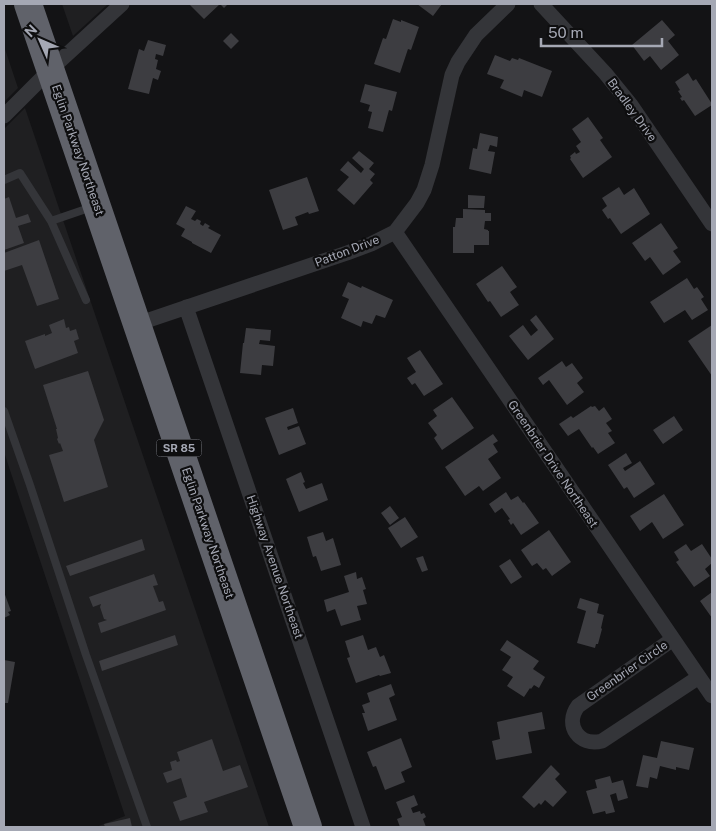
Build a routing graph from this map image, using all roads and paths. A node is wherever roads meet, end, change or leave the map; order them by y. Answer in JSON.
{"nodes":[{"id":1,"x":28,"y":4,"type":"edge"},
{"id":2,"x":122,"y":4,"type":"edge"},
{"id":3,"x":508,"y":4,"type":"edge"},
{"id":4,"x":541,"y":4,"type":"edge"},
{"id":5,"x":51,"y":69,"type":"junction"},
{"id":6,"x":4,"y":116,"type":"edge"},
{"id":7,"x":4,"y":180,"type":"edge"},
{"id":8,"x":97,"y":205,"type":"junction"},
{"id":9,"x":51,"y":221,"type":"junction"},
{"id":10,"x":712,"y":224,"type":"edge"},
{"id":11,"x":394,"y":232,"type":"junction"},
{"id":12,"x":86,"y":300,"type":"dead end"},
{"id":13,"x":186,"y":307,"type":"junction"},
{"id":14,"x":137,"y":324,"type":"junction"},
{"id":15,"x":4,"y":411,"type":"edge"},
{"id":16,"x":673,"y":639,"type":"junction"},
{"id":17,"x":699,"y":676,"type":"junction"},
{"id":18,"x":712,"y":696,"type":"edge"},
{"id":19,"x":147,"y":827,"type":"edge"},
{"id":20,"x":308,"y":827,"type":"edge"},
{"id":21,"x":363,"y":827,"type":"edge"}],
"edges":[{"from":1,"to":5,"type":"highway","number":"SR 85"},
{"from":2,"to":5,"type":"street"},
{"from":3,"to":11,"type":"street","name":"Patton Drive"},
{"from":4,"to":10,"type":"street","name":"Bradley Drive"},
{"from":5,"to":6,"type":"street"},
{"from":5,"to":8,"type":"highway","name":"Eglin Parkway Northeast","number":"SR 85"},
{"from":7,"to":9,"type":"lane"},
{"from":8,"to":9,"type":"lane"},
{"from":8,"to":14,"type":"highway","name":"Eglin Parkway Northeast","number":"SR 85"},
{"from":9,"to":12,"type":"lane"},
{"from":11,"to":13,"type":"street","name":"Patton Drive"},
{"from":11,"to":16,"type":"street","name":"Greenbrier Drive Northeast"},
{"from":13,"to":14,"type":"street","name":"Patton Drive"},
{"from":13,"to":21,"type":"street","name":"Highway Avenue Northeast"},
{"from":14,"to":20,"type":"highway","name":"Eglin Parkway Northeast","number":"SR 85"},
{"from":15,"to":19,"type":"lane"},
{"from":16,"to":17,"type":"street","name":"Greenbrier Drive Northeast"},
{"from":16,"to":17,"type":"street","name":"Greenbrier Circle"},
{"from":17,"to":18,"type":"street","name":"Greenbrier Drive Northeast"}]}
